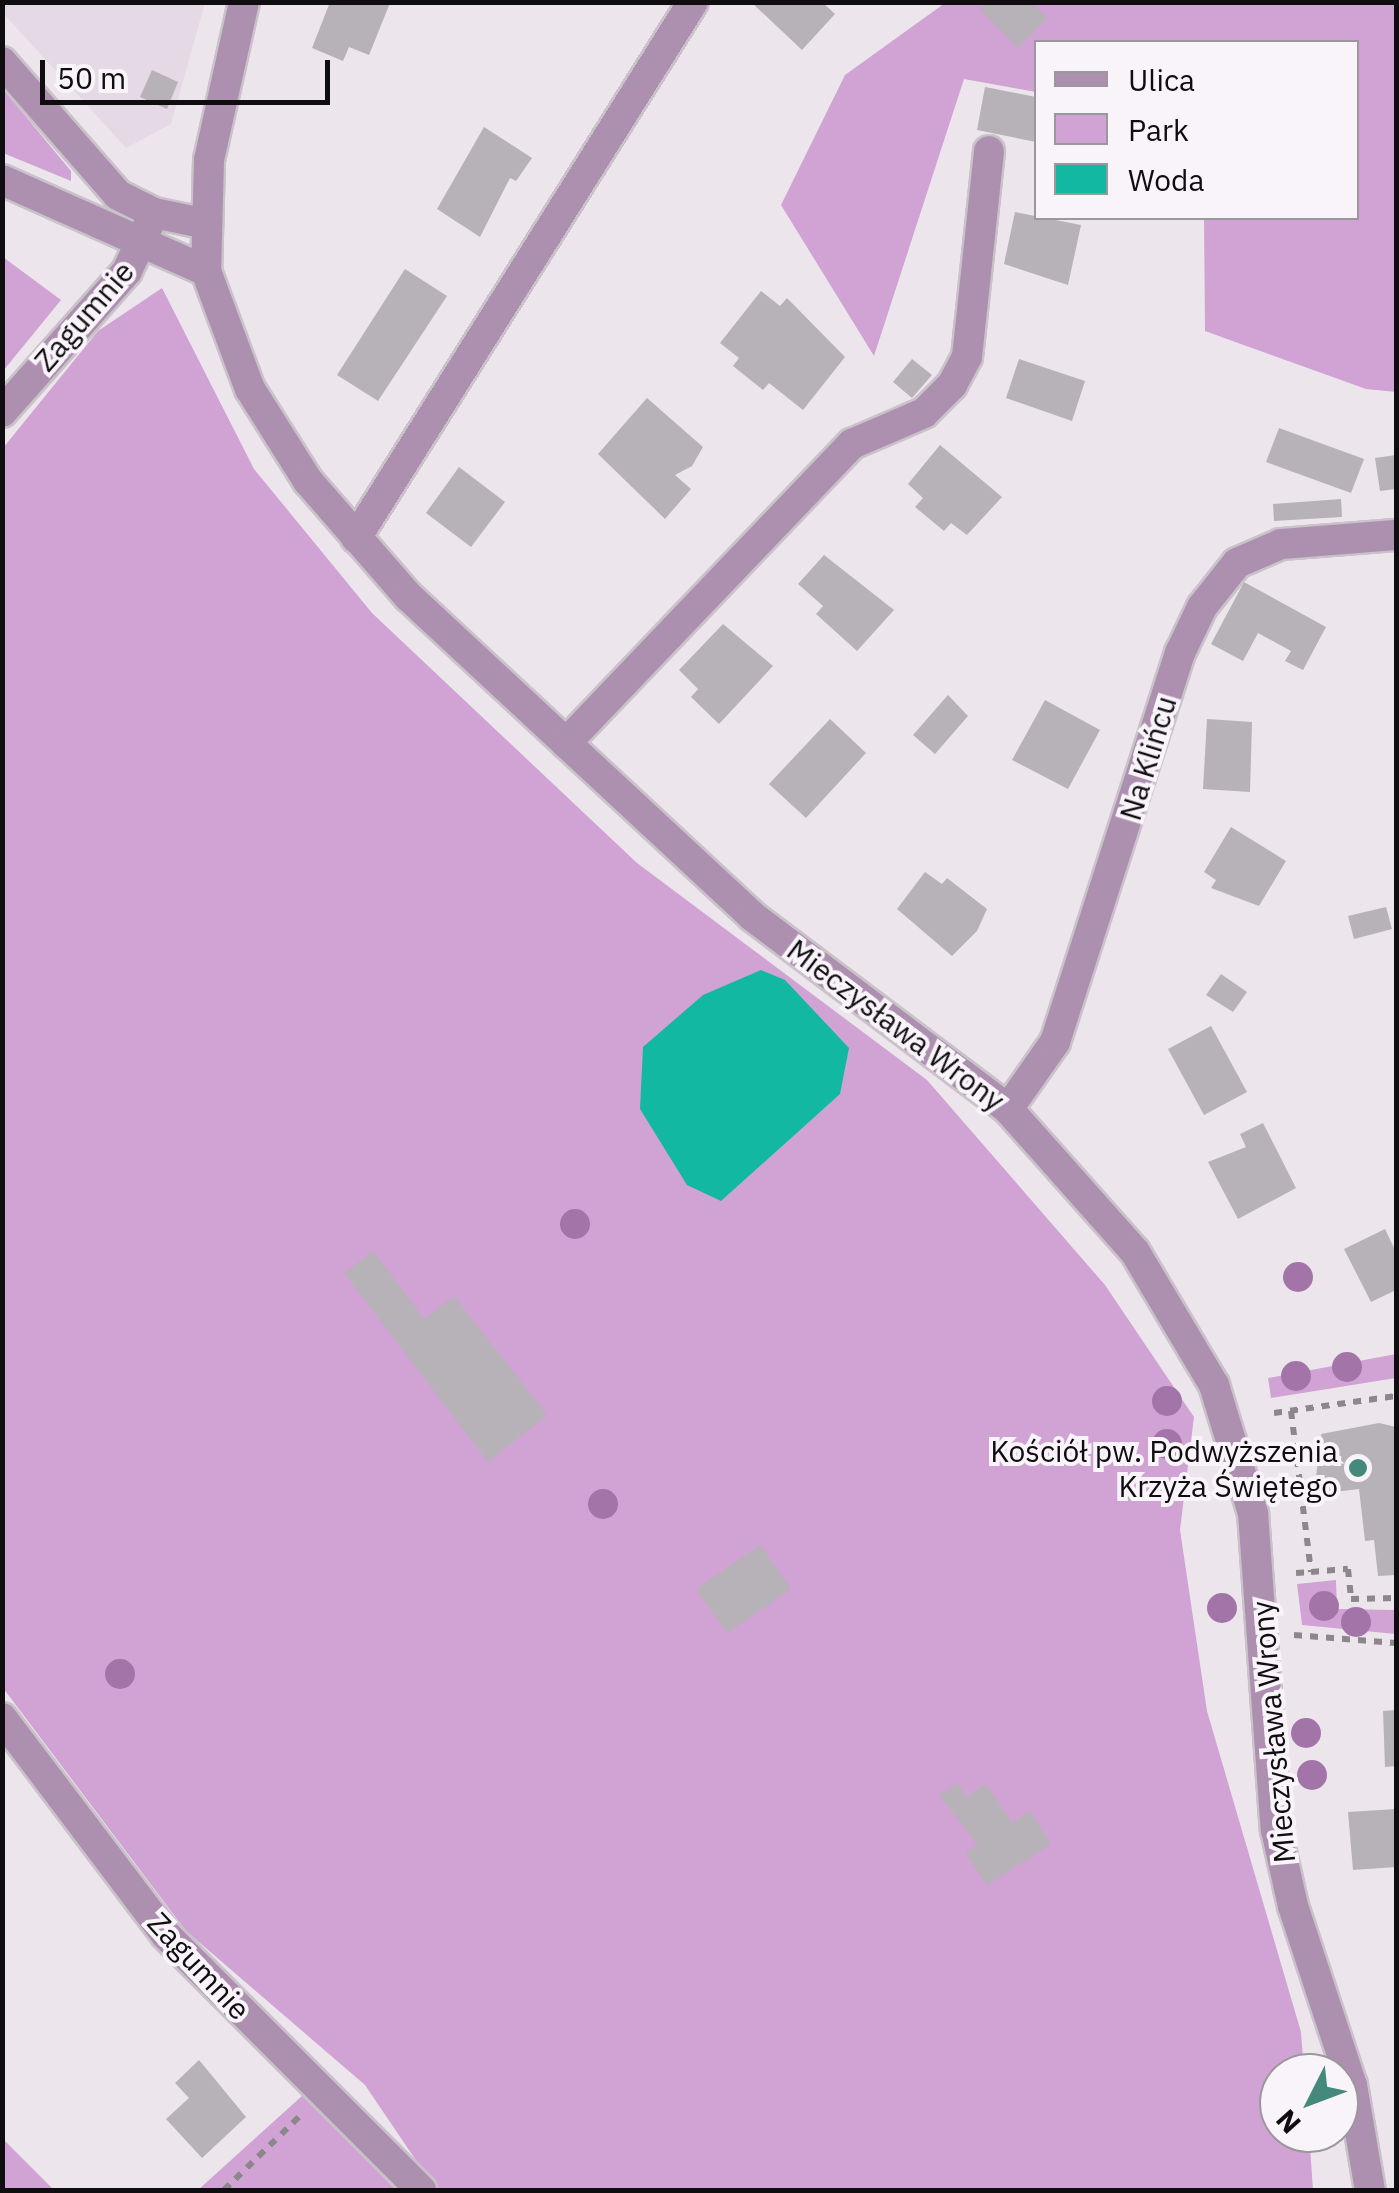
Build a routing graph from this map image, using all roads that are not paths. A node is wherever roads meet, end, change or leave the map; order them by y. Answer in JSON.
{"nodes":[{"id":1,"x":244,"y":2,"type":"edge"},
{"id":2,"x":694,"y":2,"type":"edge"},
{"id":3,"x":2,"y":62,"type":"edge"},
{"id":4,"x":989,"y":151,"type":"dead end"},
{"id":5,"x":2,"y":180,"type":"edge"},
{"id":6,"x":154,"y":213,"type":"junction"},
{"id":7,"x":207,"y":224,"type":"junction"},
{"id":8,"x":143,"y":245,"type":"junction"},
{"id":9,"x":206,"y":271,"type":"junction"},
{"id":10,"x":2,"y":412,"type":"edge"},
{"id":11,"x":1396,"y":535,"type":"edge"},
{"id":12,"x":356,"y":538,"type":"junction"},
{"id":13,"x":566,"y":743,"type":"junction"},
{"id":14,"x":1008,"y":1109,"type":"junction"},
{"id":15,"x":2,"y":1718,"type":"edge"},
{"id":16,"x":421,"y":2190,"type":"edge"},
{"id":17,"x":1370,"y":2190,"type":"edge"}],
"edges":[{"from":1,"to":7,"type":"street","name":"Mieczysława Wrony"},
{"from":2,"to":12,"type":"street"},
{"from":3,"to":6,"type":"street"},
{"from":4,"to":13,"type":"street"},
{"from":5,"to":8,"type":"street"},
{"from":6,"to":7,"type":"street"},
{"from":6,"to":8,"type":"street","name":"Zagumnie"},
{"from":7,"to":9,"type":"street","name":"Mieczysława Wrony"},
{"from":8,"to":9,"type":"street"},
{"from":8,"to":10,"type":"street","name":"Zagumnie"},
{"from":9,"to":12,"type":"street","name":"Mieczysława Wrony"},
{"from":11,"to":14,"type":"street","name":"Na Klińcu"},
{"from":12,"to":13,"type":"street","name":"Mieczysława Wrony"},
{"from":13,"to":14,"type":"street","name":"Mieczysława Wrony"},
{"from":14,"to":17,"type":"street","name":"Mieczysława Wrony"},
{"from":15,"to":16,"type":"street","name":"Zagumnie"}]}
